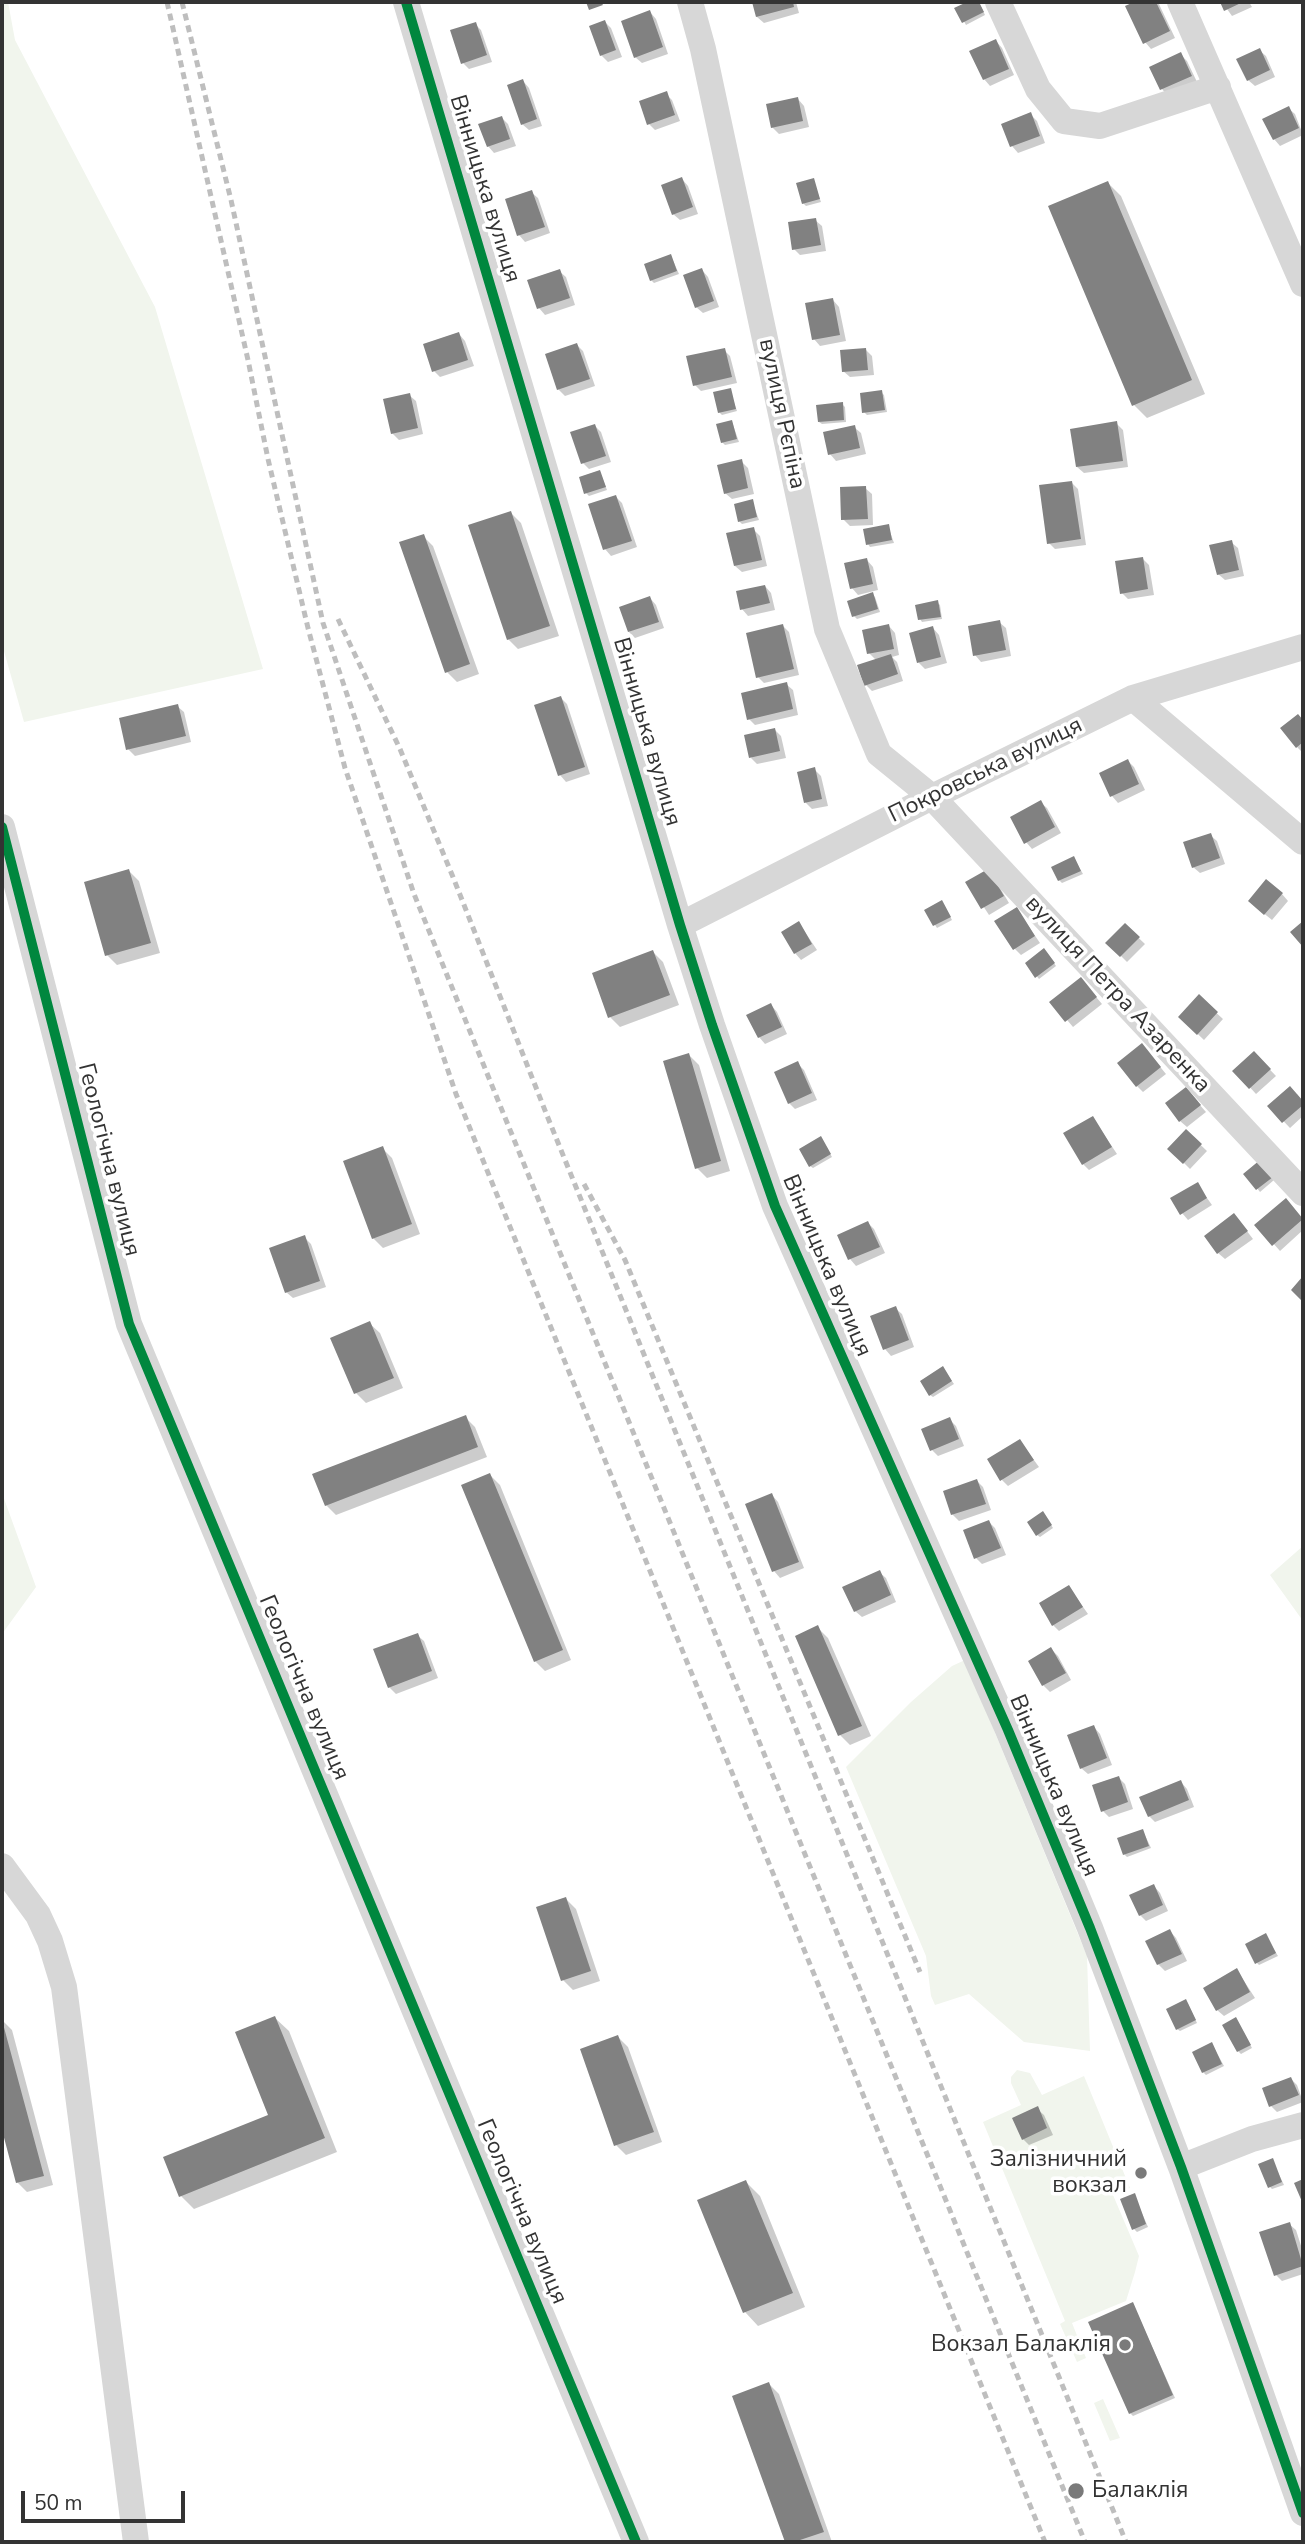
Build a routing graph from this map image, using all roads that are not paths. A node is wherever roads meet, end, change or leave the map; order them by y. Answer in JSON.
{"nodes":[{"id":1,"x":406,"y":2,"type":"edge"},
{"id":2,"x":690,"y":2,"type":"edge"},
{"id":3,"x":998,"y":2,"type":"edge"},
{"id":4,"x":1180,"y":2,"type":"edge"},
{"id":5,"x":1219,"y":87,"type":"junction"},
{"id":6,"x":1303,"y":284,"type":"edge"},
{"id":7,"x":1303,"y":647,"type":"edge"},
{"id":8,"x":1133,"y":698,"type":"junction"},
{"id":9,"x":932,"y":797,"type":"junction"},
{"id":10,"x":2,"y":827,"type":"edge"},
{"id":11,"x":1303,"y":842,"type":"edge"},
{"id":12,"x":680,"y":925,"type":"junction"},
{"id":13,"x":1303,"y":1193,"type":"edge"},
{"id":14,"x":2,"y":1866,"type":"edge"},
{"id":15,"x":1303,"y":2125,"type":"edge"},
{"id":16,"x":1181,"y":2167,"type":"junction"},
{"id":17,"x":1303,"y":2513,"type":"edge"},
{"id":18,"x":136,"y":2542,"type":"edge"},
{"id":19,"x":636,"y":2542,"type":"edge"}],
"edges":[{"from":1,"to":12,"type":"street","name":"Вінницька вулиця"},
{"from":2,"to":9,"type":"street","name":"вулиця Рєпіна"},
{"from":3,"to":5,"type":"street"},
{"from":4,"to":5,"type":"street"},
{"from":5,"to":6,"type":"street"},
{"from":7,"to":8,"type":"street","name":"Покровська вулиця"},
{"from":8,"to":9,"type":"street","name":"Покровська вулиця"},
{"from":8,"to":11,"type":"street"},
{"from":9,"to":12,"type":"street","name":"Покровська вулиця"},
{"from":9,"to":13,"type":"street","name":"вулиця Петра Азаренка"},
{"from":10,"to":19,"type":"street","name":"Геологічна вулиця"},
{"from":12,"to":16,"type":"street","name":"Вінницька вулиця"},
{"from":14,"to":18,"type":"street"},
{"from":15,"to":16,"type":"street"},
{"from":16,"to":17,"type":"street","name":"Вінницька вулиця"}]}
